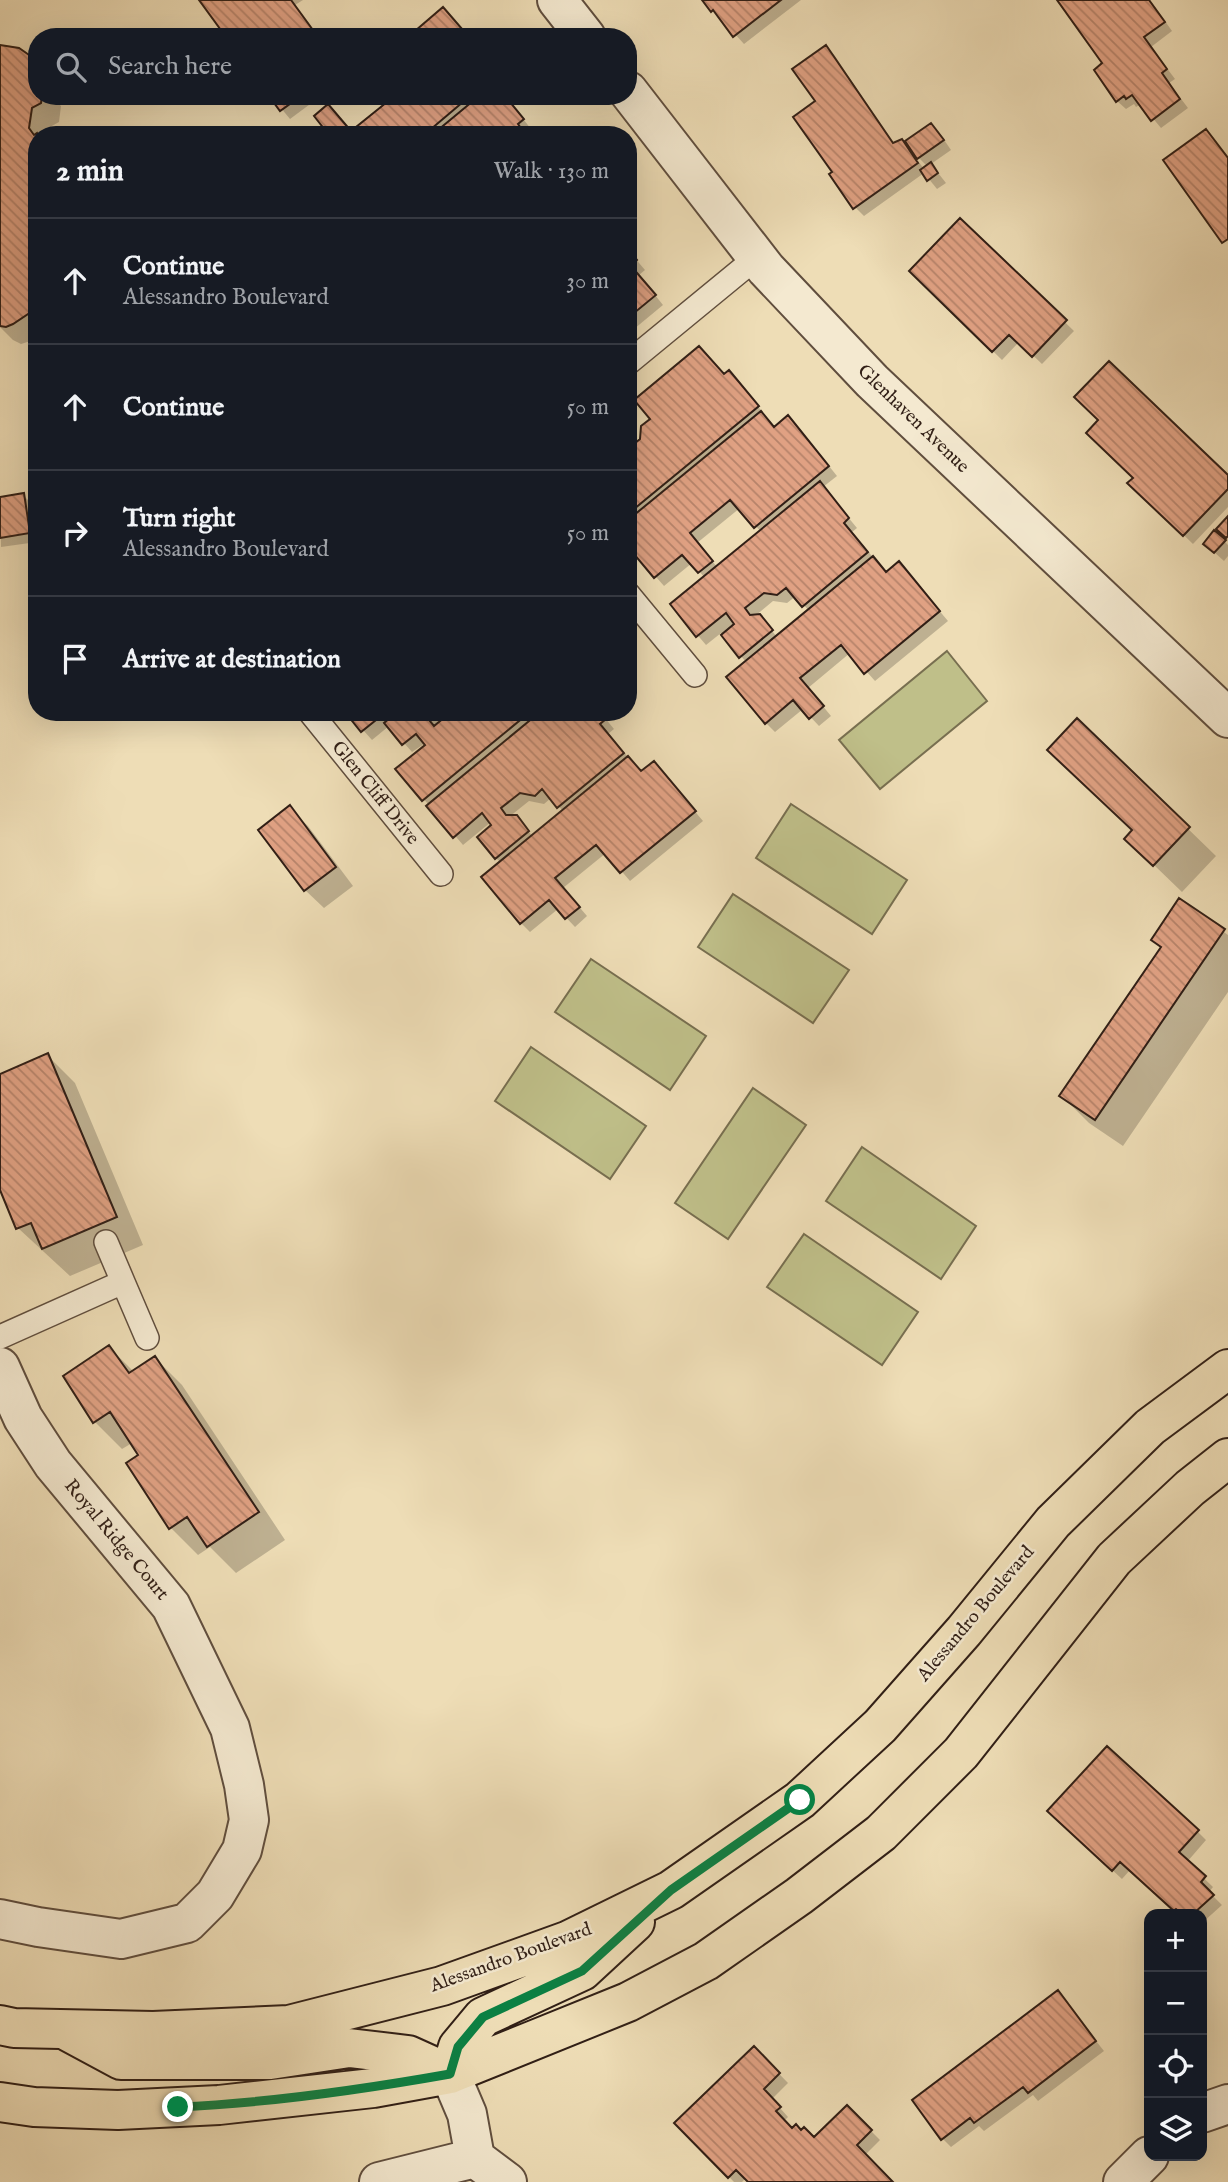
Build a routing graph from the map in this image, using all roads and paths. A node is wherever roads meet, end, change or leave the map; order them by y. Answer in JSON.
{"nodes":[{"id":1,"x":557,"y":0,"type":"edge"},
{"id":2,"x":579,"y":28,"type":"edge"},
{"id":3,"x":637,"y":103,"type":"edge"},
{"id":4,"x":757,"y":257,"type":"junction"},
{"id":5,"x":637,"y":356,"type":"edge"},
{"id":6,"x":637,"y":605,"type":"edge"},
{"id":7,"x":695,"y":675,"type":"dead end"},
{"id":8,"x":1228,"y":718,"type":"edge"},
{"id":9,"x":317,"y":721,"type":"edge"},
{"id":10,"x":441,"y":874,"type":"dead end"},
{"id":11,"x":106,"y":1241,"type":"dead end"},
{"id":12,"x":122,"y":1282,"type":"junction"},
{"id":13,"x":0,"y":1338,"type":"edge"},
{"id":14,"x":148,"y":1338,"type":"dead end"},
{"id":15,"x":0,"y":1367,"type":"edge"},
{"id":16,"x":1228,"y":1369,"type":"edge"},
{"id":17,"x":1228,"y":1458,"type":"edge"},
{"id":18,"x":671,"y":1890,"type":"junction"},
{"id":19,"x":0,"y":1919,"type":"edge"},
{"id":20,"x":0,"y":2025,"type":"edge"},
{"id":21,"x":65,"y":2029,"type":"junction"},
{"id":22,"x":450,"y":2074,"type":"junction"},
{"id":23,"x":0,"y":2102,"type":"edge"},
{"id":24,"x":1228,"y":2104,"type":"edge"},
{"id":25,"x":1207,"y":2111,"type":"edge"},
{"id":26,"x":475,"y":2158,"type":"junction"},
{"id":27,"x":1144,"y":2161,"type":"edge"},
{"id":28,"x":379,"y":2182,"type":"edge"},
{"id":29,"x":507,"y":2182,"type":"edge"},
{"id":30,"x":1123,"y":2182,"type":"edge"}],
"edges":[{"from":1,"to":2,"type":"street"},
{"from":3,"to":4,"type":"street","name":"Glenhaven Avenue"},
{"from":4,"to":5,"type":"lane"},
{"from":4,"to":8,"type":"street","name":"Glenhaven Avenue"},
{"from":6,"to":7,"type":"lane"},
{"from":9,"to":10,"type":"lane","name":"Glen Cliff Drive"},
{"from":11,"to":12,"type":"lane"},
{"from":12,"to":13,"type":"lane"},
{"from":12,"to":14,"type":"lane"},
{"from":15,"to":19,"type":"street","name":"Royal Ridge Court"},
{"from":16,"to":18,"type":"main road","name":"Alessandro Boulevard"},
{"from":17,"to":22,"type":"main road"},
{"from":18,"to":21,"type":"main road","name":"Alessandro Boulevard"},
{"from":18,"to":22,"type":"main road"},
{"from":20,"to":21,"type":"main road","name":"Alessandro Boulevard"},
{"from":21,"to":22,"type":"main road"},
{"from":22,"to":23,"type":"main road"},
{"from":22,"to":26,"type":"street"},
{"from":24,"to":25,"type":"street"},
{"from":26,"to":28,"type":"street"},
{"from":26,"to":29,"type":"street"},
{"from":27,"to":30,"type":"street"}]}
